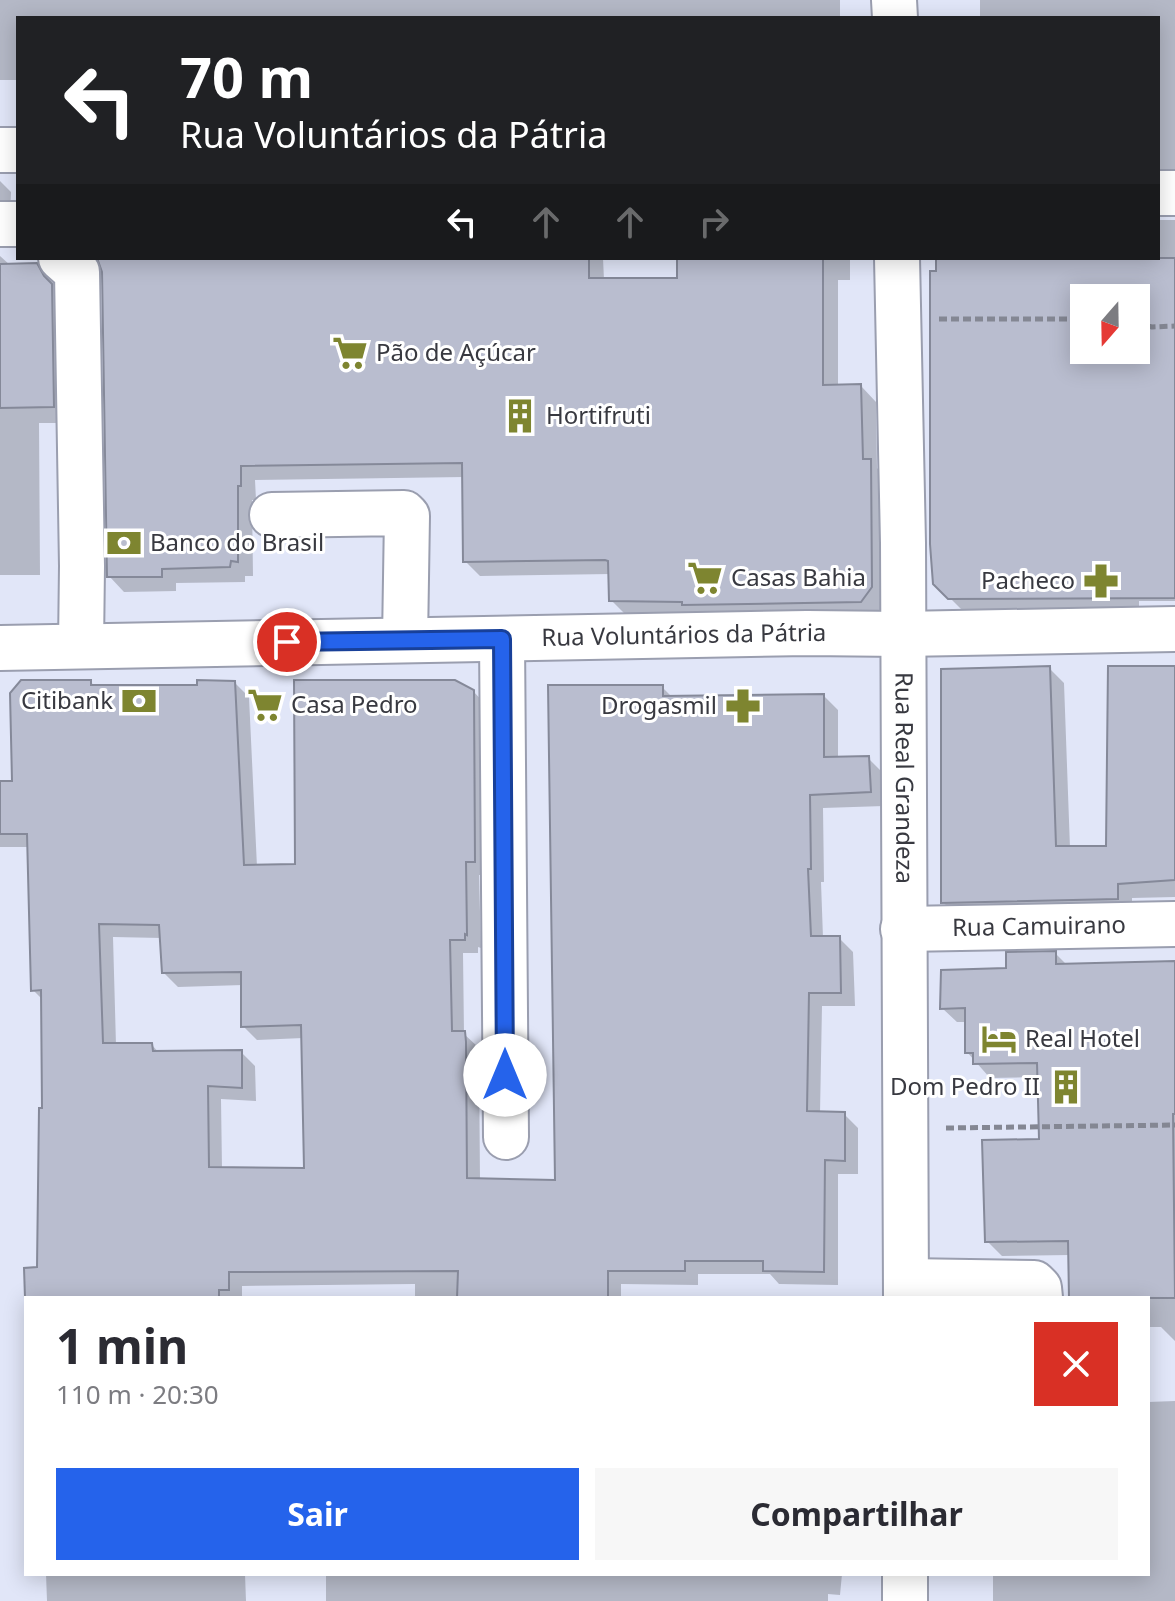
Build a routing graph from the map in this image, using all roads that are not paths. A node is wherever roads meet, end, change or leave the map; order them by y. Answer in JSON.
{"nodes":[{"id":1,"x":52,"y":260,"type":"edge"},
{"id":2,"x":63,"y":260,"type":"edge"},
{"id":3,"x":897,"y":260,"type":"edge"},
{"id":4,"x":272,"y":515,"type":"dead end"},
{"id":5,"x":81,"y":540,"type":"junction"},
{"id":6,"x":1175,"y":629,"type":"edge"},
{"id":7,"x":902,"y":634,"type":"junction"},
{"id":8,"x":502,"y":639,"type":"junction"},
{"id":9,"x":405,"y":640,"type":"junction"},
{"id":10,"x":81,"y":646,"type":"junction"},
{"id":11,"x":0,"y":648,"type":"edge"},
{"id":12,"x":1175,"y":924,"type":"edge"},
{"id":13,"x":903,"y":929,"type":"junction"},
{"id":14,"x":506,"y":1137,"type":"dead end"},
{"id":15,"x":906,"y":1289,"type":"edge"},
{"id":16,"x":1040,"y":1296,"type":"edge"},
{"id":17,"x":905,"y":1576,"type":"edge"},
{"id":18,"x":905,"y":1601,"type":"edge"}],
"edges":[{"from":1,"to":5,"type":"main road"},
{"from":2,"to":5,"type":"main road"},
{"from":3,"to":7,"type":"main road","name":"Rua Real Grandeza"},
{"from":4,"to":9,"type":"main road"},
{"from":5,"to":10,"type":"main road"},
{"from":6,"to":7,"type":"main road","name":"Rua Voluntários da Pátria"},
{"from":7,"to":8,"type":"main road","name":"Rua Voluntários da Pátria"},
{"from":7,"to":13,"type":"main road","name":"Rua Real Grandeza"},
{"from":8,"to":9,"type":"main road","name":"Rua Voluntários da Pátria"},
{"from":8,"to":14,"type":"main road"},
{"from":9,"to":10,"type":"main road","name":"Rua Voluntários da Pátria"},
{"from":10,"to":11,"type":"main road","name":"Rua Voluntários da Pátria"},
{"from":12,"to":13,"type":"main road","name":"Rua Camuirano"},
{"from":13,"to":15,"type":"main road","name":"Rua Real Grandeza"},
{"from":15,"to":16,"type":"main road"},
{"from":17,"to":18,"type":"main road"}]}
